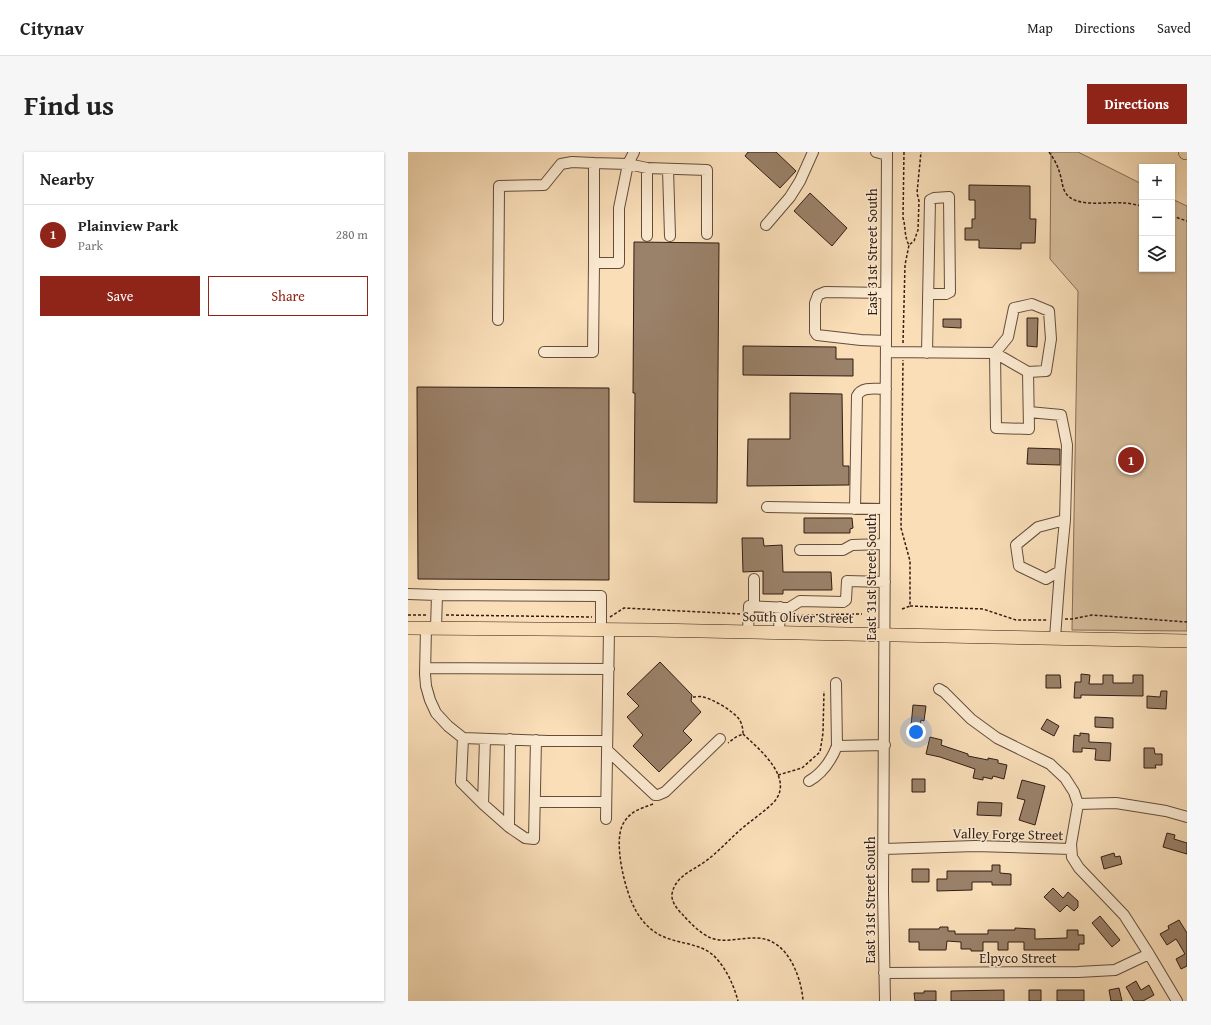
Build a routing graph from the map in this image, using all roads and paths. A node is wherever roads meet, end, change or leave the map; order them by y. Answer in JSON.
{"nodes":[{"id":1,"x":634,"y":152,"type":"edge"},
{"id":2,"x":813,"y":152,"type":"edge"},
{"id":3,"x":876,"y":152,"type":"edge"},
{"id":4,"x":904,"y":152,"type":"edge"},
{"id":5,"x":921,"y":152,"type":"edge"},
{"id":6,"x":1049,"y":152,"type":"edge"},
{"id":7,"x":887,"y":154,"type":"edge"},
{"id":8,"x":594,"y":163,"type":"junction"},
{"id":9,"x":628,"y":164,"type":"junction"},
{"id":10,"x":647,"y":168,"type":"junction"},
{"id":11,"x":668,"y":169,"type":"junction"},
{"id":12,"x":1139,"y":205,"type":"edge"},
{"id":13,"x":1175,"y":217,"type":"edge"},
{"id":14,"x":1187,"y":221,"type":"edge"},
{"id":15,"x":766,"y":225,"type":"dead end"},
{"id":16,"x":707,"y":234,"type":"dead end"},
{"id":17,"x":647,"y":236,"type":"dead end"},
{"id":18,"x":670,"y":236,"type":"dead end"},
{"id":19,"x":909,"y":245,"type":"junction"},
{"id":20,"x":594,"y":263,"type":"junction"},
{"id":21,"x":886,"y":293,"type":"junction"},
{"id":22,"x":928,"y":294,"type":"junction"},
{"id":23,"x":498,"y":320,"type":"dead end"},
{"id":24,"x":886,"y":341,"type":"junction"},
{"id":25,"x":544,"y":352,"type":"dead end"},
{"id":26,"x":886,"y":352,"type":"junction"},
{"id":27,"x":903,"y":352,"type":"junction"},
{"id":28,"x":927,"y":352,"type":"junction"},
{"id":29,"x":995,"y":353,"type":"junction"},
{"id":30,"x":1028,"y":372,"type":"junction"},
{"id":31,"x":886,"y":389,"type":"junction"},
{"id":32,"x":1029,"y":412,"type":"junction"},
{"id":33,"x":767,"y":507,"type":"dead end"},
{"id":34,"x":855,"y":509,"type":"junction"},
{"id":35,"x":885,"y":509,"type":"junction"},
{"id":36,"x":1065,"y":520,"type":"junction"},
{"id":37,"x":885,"y":544,"type":"junction"},
{"id":38,"x":800,"y":550,"type":"dead end"},
{"id":39,"x":1060,"y":571,"type":"junction"},
{"id":40,"x":754,"y":579,"type":"dead end"},
{"id":41,"x":885,"y":582,"type":"junction"},
{"id":42,"x":408,"y":594,"type":"edge"},
{"id":43,"x":437,"y":595,"type":"junction"},
{"id":44,"x":902,"y":609,"type":"dead end"},
{"id":45,"x":751,"y":610,"type":"junction"},
{"id":46,"x":780,"y":611,"type":"junction"},
{"id":47,"x":862,"y":614,"type":"dead end"},
{"id":48,"x":408,"y":615,"type":"edge"},
{"id":49,"x":437,"y":615,"type":"junction"},
{"id":50,"x":601,"y":617,"type":"junction"},
{"id":51,"x":408,"y":628,"type":"edge"},
{"id":52,"x":431,"y":628,"type":"junction"},
{"id":53,"x":605,"y":630,"type":"junction"},
{"id":54,"x":748,"y":632,"type":"junction"},
{"id":55,"x":778,"y":633,"type":"junction"},
{"id":56,"x":885,"y":635,"type":"junction"},
{"id":57,"x":1055,"y":638,"type":"junction"},
{"id":58,"x":1187,"y":640,"type":"edge"},
{"id":59,"x":425,"y":668,"type":"junction"},
{"id":60,"x":609,"y":669,"type":"junction"},
{"id":61,"x":836,"y":683,"type":"dead end"},
{"id":62,"x":939,"y":689,"type":"dead end"},
{"id":63,"x":824,"y":691,"type":"dead end"},
{"id":64,"x":693,"y":697,"type":"dead end"},
{"id":65,"x":743,"y":734,"type":"junction"},
{"id":66,"x":463,"y":738,"type":"junction"},
{"id":67,"x":485,"y":739,"type":"junction"},
{"id":68,"x":510,"y":740,"type":"junction"},
{"id":69,"x":536,"y":740,"type":"junction"},
{"id":70,"x":722,"y":742,"type":"joint"},
{"id":71,"x":607,"y":745,"type":"junction"},
{"id":72,"x":885,"y":745,"type":"junction"},
{"id":73,"x":837,"y":746,"type":"junction"},
{"id":74,"x":778,"y":775,"type":"junction"},
{"id":75,"x":809,"y":781,"type":"dead end"},
{"id":76,"x":535,"y":802,"type":"junction"},
{"id":77,"x":606,"y":802,"type":"junction"},
{"id":78,"x":656,"y":803,"type":"dead end"},
{"id":79,"x":483,"y":804,"type":"junction"},
{"id":80,"x":1078,"y":804,"type":"junction"},
{"id":81,"x":1187,"y":817,"type":"edge"},
{"id":82,"x":606,"y":819,"type":"dead end"},
{"id":83,"x":509,"y":827,"type":"junction"},
{"id":84,"x":884,"y":849,"type":"junction"},
{"id":85,"x":1071,"y":849,"type":"junction"},
{"id":86,"x":1149,"y":954,"type":"junction"},
{"id":87,"x":884,"y":973,"type":"junction"},
{"id":88,"x":738,"y":1001,"type":"edge"},
{"id":89,"x":803,"y":1001,"type":"edge"},
{"id":90,"x":885,"y":1001,"type":"edge"},
{"id":91,"x":1177,"y":1001,"type":"edge"}],
"edges":[{"from":1,"to":9,"type":"street"},
{"from":2,"to":15,"type":"street"},
{"from":3,"to":7,"type":"street"},
{"from":4,"to":19,"type":"path"},
{"from":5,"to":19,"type":"path"},
{"from":6,"to":12,"type":"path"},
{"from":7,"to":21,"type":"street","name":"East 31st Street South"},
{"from":8,"to":9,"type":"street"},
{"from":8,"to":20,"type":"street"},
{"from":8,"to":23,"type":"street"},
{"from":9,"to":10,"type":"street"},
{"from":9,"to":20,"type":"street"},
{"from":10,"to":11,"type":"street"},
{"from":10,"to":17,"type":"street"},
{"from":11,"to":16,"type":"street"},
{"from":11,"to":18,"type":"street"},
{"from":13,"to":14,"type":"path"},
{"from":19,"to":27,"type":"path"},
{"from":20,"to":25,"type":"street"},
{"from":21,"to":24,"type":"street","name":"East 31st Street South"},
{"from":21,"to":24,"type":"street"},
{"from":22,"to":22,"type":"street"},
{"from":22,"to":28,"type":"street"},
{"from":24,"to":26,"type":"street","name":"East 31st Street South"},
{"from":26,"to":27,"type":"street"},
{"from":26,"to":31,"type":"street","name":"East 31st Street South"},
{"from":27,"to":28,"type":"street"},
{"from":27,"to":44,"type":"path"},
{"from":28,"to":29,"type":"street"},
{"from":29,"to":30,"type":"street"},
{"from":29,"to":30,"type":"street"},
{"from":29,"to":32,"type":"street"},
{"from":30,"to":32,"type":"street"},
{"from":31,"to":34,"type":"street"},
{"from":31,"to":35,"type":"street","name":"East 31st Street South"},
{"from":32,"to":36,"type":"street"},
{"from":33,"to":34,"type":"street"},
{"from":34,"to":35,"type":"street"},
{"from":35,"to":37,"type":"street","name":"East 31st Street South"},
{"from":36,"to":39,"type":"street"},
{"from":36,"to":39,"type":"street"},
{"from":37,"to":38,"type":"street"},
{"from":37,"to":41,"type":"street","name":"East 31st Street South"},
{"from":39,"to":57,"type":"street"},
{"from":40,"to":45,"type":"street"},
{"from":41,"to":46,"type":"street"},
{"from":41,"to":56,"type":"street","name":"East 31st Street South"},
{"from":42,"to":43,"type":"street"},
{"from":43,"to":49,"type":"street"},
{"from":43,"to":50,"type":"street"},
{"from":45,"to":46,"type":"street"},
{"from":45,"to":50,"type":"path"},
{"from":45,"to":54,"type":"street"},
{"from":46,"to":47,"type":"path"},
{"from":46,"to":55,"type":"street"},
{"from":48,"to":49,"type":"path"},
{"from":49,"to":50,"type":"path"},
{"from":49,"to":52,"type":"street"},
{"from":50,"to":53,"type":"street"},
{"from":51,"to":52,"type":"main road","name":"South Oliver Street"},
{"from":52,"to":53,"type":"main road","name":"South Oliver Street"},
{"from":52,"to":59,"type":"street"},
{"from":53,"to":54,"type":"main road","name":"South Oliver Street"},
{"from":53,"to":60,"type":"street"},
{"from":54,"to":55,"type":"main road","name":"South Oliver Street"},
{"from":55,"to":56,"type":"main road","name":"South Oliver Street"},
{"from":56,"to":57,"type":"main road","name":"South Oliver Street"},
{"from":56,"to":72,"type":"street","name":"East 31st Street South"},
{"from":57,"to":58,"type":"main road","name":"South Oliver Street"},
{"from":59,"to":60,"type":"street"},
{"from":59,"to":66,"type":"street"},
{"from":60,"to":71,"type":"street"},
{"from":61,"to":73,"type":"street"},
{"from":62,"to":80,"type":"street"},
{"from":63,"to":74,"type":"path"},
{"from":64,"to":65,"type":"path"},
{"from":65,"to":70,"type":"path"},
{"from":65,"to":74,"type":"path"},
{"from":66,"to":67,"type":"street"},
{"from":66,"to":79,"type":"street"},
{"from":67,"to":68,"type":"street"},
{"from":67,"to":79,"type":"street"},
{"from":68,"to":69,"type":"street"},
{"from":68,"to":83,"type":"street"},
{"from":69,"to":71,"type":"street"},
{"from":69,"to":76,"type":"street"},
{"from":70,"to":71,"type":"street"},
{"from":71,"to":77,"type":"street"},
{"from":72,"to":73,"type":"street"},
{"from":72,"to":84,"type":"street","name":"East 31st Street South"},
{"from":73,"to":75,"type":"street"},
{"from":74,"to":89,"type":"path"},
{"from":76,"to":77,"type":"street"},
{"from":76,"to":83,"type":"street"},
{"from":77,"to":82,"type":"street"},
{"from":78,"to":88,"type":"path"},
{"from":79,"to":83,"type":"street"},
{"from":80,"to":81,"type":"street"},
{"from":80,"to":85,"type":"street","name":"Valley Forge Street"},
{"from":84,"to":85,"type":"street","name":"Valley Forge Street"},
{"from":84,"to":87,"type":"street","name":"East 31st Street South"},
{"from":85,"to":86,"type":"street"},
{"from":86,"to":87,"type":"street","name":"Elpyco Street"},
{"from":86,"to":91,"type":"street"},
{"from":87,"to":90,"type":"street","name":"East 31st Street South"}]}
